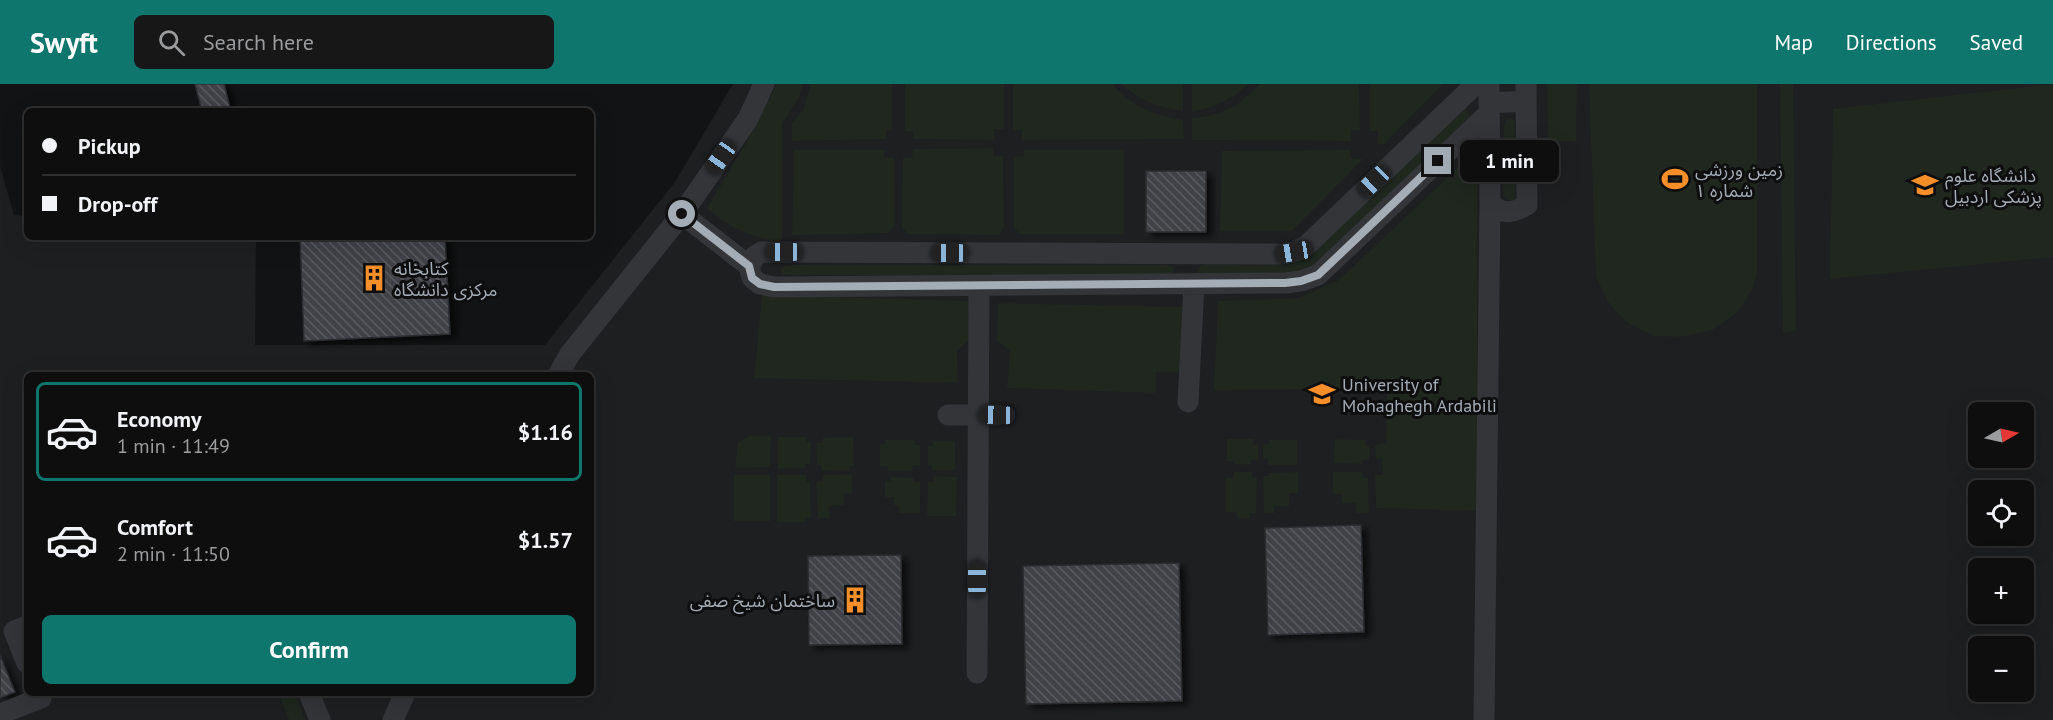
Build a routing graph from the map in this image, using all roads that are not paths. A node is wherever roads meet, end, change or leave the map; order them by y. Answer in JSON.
{"nodes":[{"id":1,"x":764,"y":84,"type":"edge"},
{"id":2,"x":1476,"y":84,"type":"edge"},
{"id":3,"x":1526,"y":92,"type":"edge"},
{"id":4,"x":1489,"y":100,"type":"edge"},
{"id":5,"x":1490,"y":204,"type":"junction"},
{"id":6,"x":682,"y":214,"type":"junction"},
{"id":7,"x":749,"y":266,"type":"junction"},
{"id":8,"x":1194,"y":284,"type":"junction"},
{"id":9,"x":979,"y":286,"type":"junction"},
{"id":10,"x":560,"y":372,"type":"edge"},
{"id":11,"x":1188,"y":402,"type":"dead end"},
{"id":12,"x":948,"y":415,"type":"dead end"},
{"id":13,"x":988,"y":415,"type":"junction"},
{"id":14,"x":24,"y":627,"type":"edge"},
{"id":15,"x":24,"y":656,"type":"edge"},
{"id":16,"x":977,"y":673,"type":"dead end"},
{"id":17,"x":40,"y":696,"type":"edge"},
{"id":18,"x":310,"y":696,"type":"edge"},
{"id":19,"x":404,"y":696,"type":"edge"},
{"id":20,"x":0,"y":714,"type":"edge"},
{"id":21,"x":320,"y":720,"type":"edge"},
{"id":22,"x":393,"y":720,"type":"edge"},
{"id":23,"x":1484,"y":720,"type":"edge"}],
"edges":[{"from":1,"to":6,"type":"street"},
{"from":2,"to":7,"type":"street"},
{"from":3,"to":4,"type":"street"},
{"from":3,"to":5,"type":"street"},
{"from":4,"to":5,"type":"street"},
{"from":4,"to":8,"type":"street"},
{"from":5,"to":23,"type":"street"},
{"from":6,"to":7,"type":"street"},
{"from":6,"to":10,"type":"street"},
{"from":7,"to":9,"type":"street"},
{"from":8,"to":9,"type":"street"},
{"from":8,"to":11,"type":"street"},
{"from":9,"to":13,"type":"street"},
{"from":12,"to":13,"type":"street"},
{"from":13,"to":16,"type":"street"},
{"from":14,"to":15,"type":"street"},
{"from":17,"to":20,"type":"street"},
{"from":18,"to":21,"type":"street"},
{"from":19,"to":22,"type":"street"}]}
